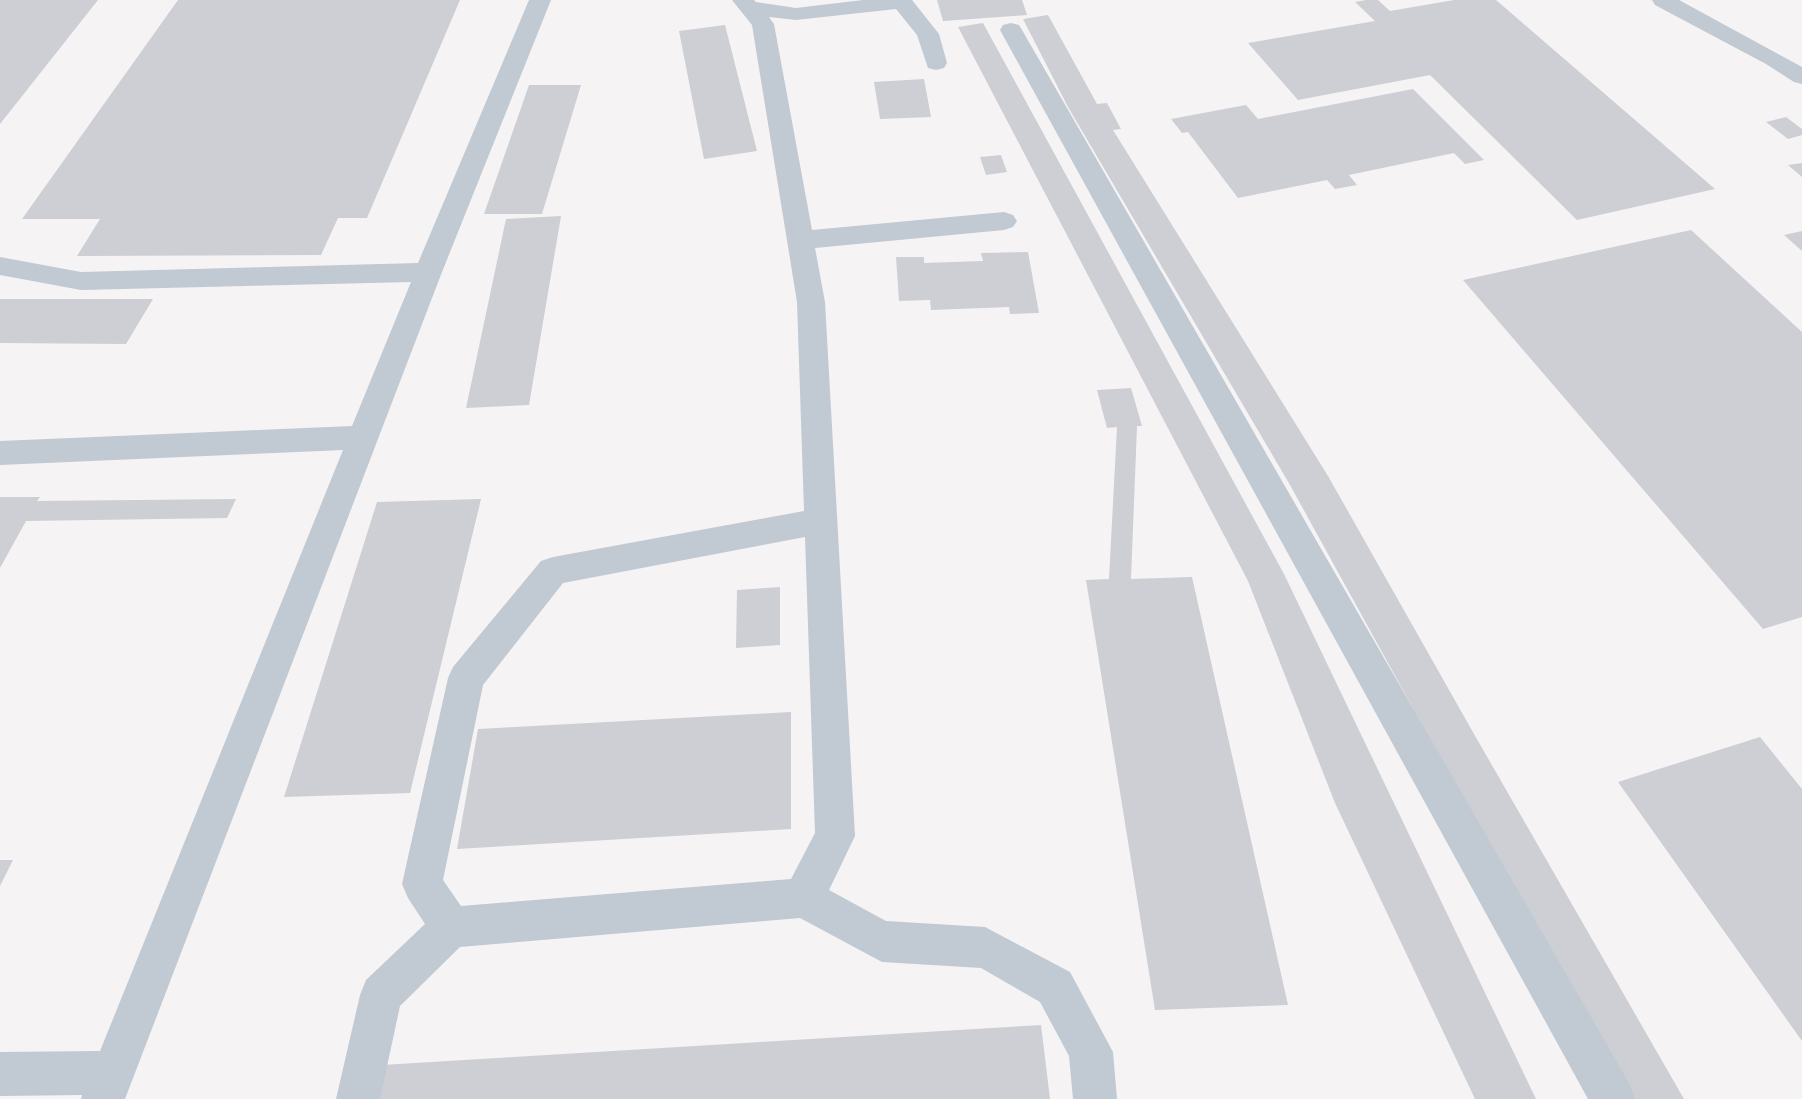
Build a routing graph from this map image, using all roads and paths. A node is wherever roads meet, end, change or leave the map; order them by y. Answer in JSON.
{"nodes":[{"id":1,"x":540,"y":0,"type":"edge"},
{"id":2,"x":1663,"y":0,"type":"edge"},
{"id":3,"x":747,"y":4,"type":"edge"},
{"id":4,"x":1011,"y":30,"type":"dead end"},
{"id":5,"x":936,"y":63,"type":"dead end"},
{"id":6,"x":1802,"y":77,"type":"edge"},
{"id":7,"x":1004,"y":221,"type":"dead end"},
{"id":8,"x":801,"y":240,"type":"junction"},
{"id":9,"x":0,"y":266,"type":"edge"},
{"id":10,"x":428,"y":272,"type":"junction"},
{"id":11,"x":363,"y":437,"type":"junction"},
{"id":12,"x":0,"y":453,"type":"edge"},
{"id":13,"x":821,"y":522,"type":"junction"},
{"id":14,"x":803,"y":898,"type":"junction"},
{"id":15,"x":451,"y":927,"type":"junction"},
{"id":16,"x":0,"y":1074,"type":"edge"},
{"id":17,"x":108,"y":1086,"type":"edge"},
{"id":18,"x":358,"y":1099,"type":"edge"},
{"id":19,"x":1095,"y":1099,"type":"edge"},
{"id":20,"x":1613,"y":1099,"type":"edge"}],
"edges":[{"from":1,"to":10,"type":"street"},
{"from":2,"to":6,"type":"street"},
{"from":3,"to":5,"type":"street"},
{"from":3,"to":8,"type":"street"},
{"from":4,"to":20,"type":"street"},
{"from":7,"to":8,"type":"street"},
{"from":8,"to":13,"type":"street"},
{"from":9,"to":10,"type":"street"},
{"from":10,"to":11,"type":"street"},
{"from":11,"to":12,"type":"street"},
{"from":11,"to":17,"type":"street"},
{"from":13,"to":14,"type":"street"},
{"from":13,"to":15,"type":"street"},
{"from":14,"to":15,"type":"street"},
{"from":14,"to":19,"type":"street"},
{"from":15,"to":18,"type":"street"},
{"from":16,"to":17,"type":"street"}]}
